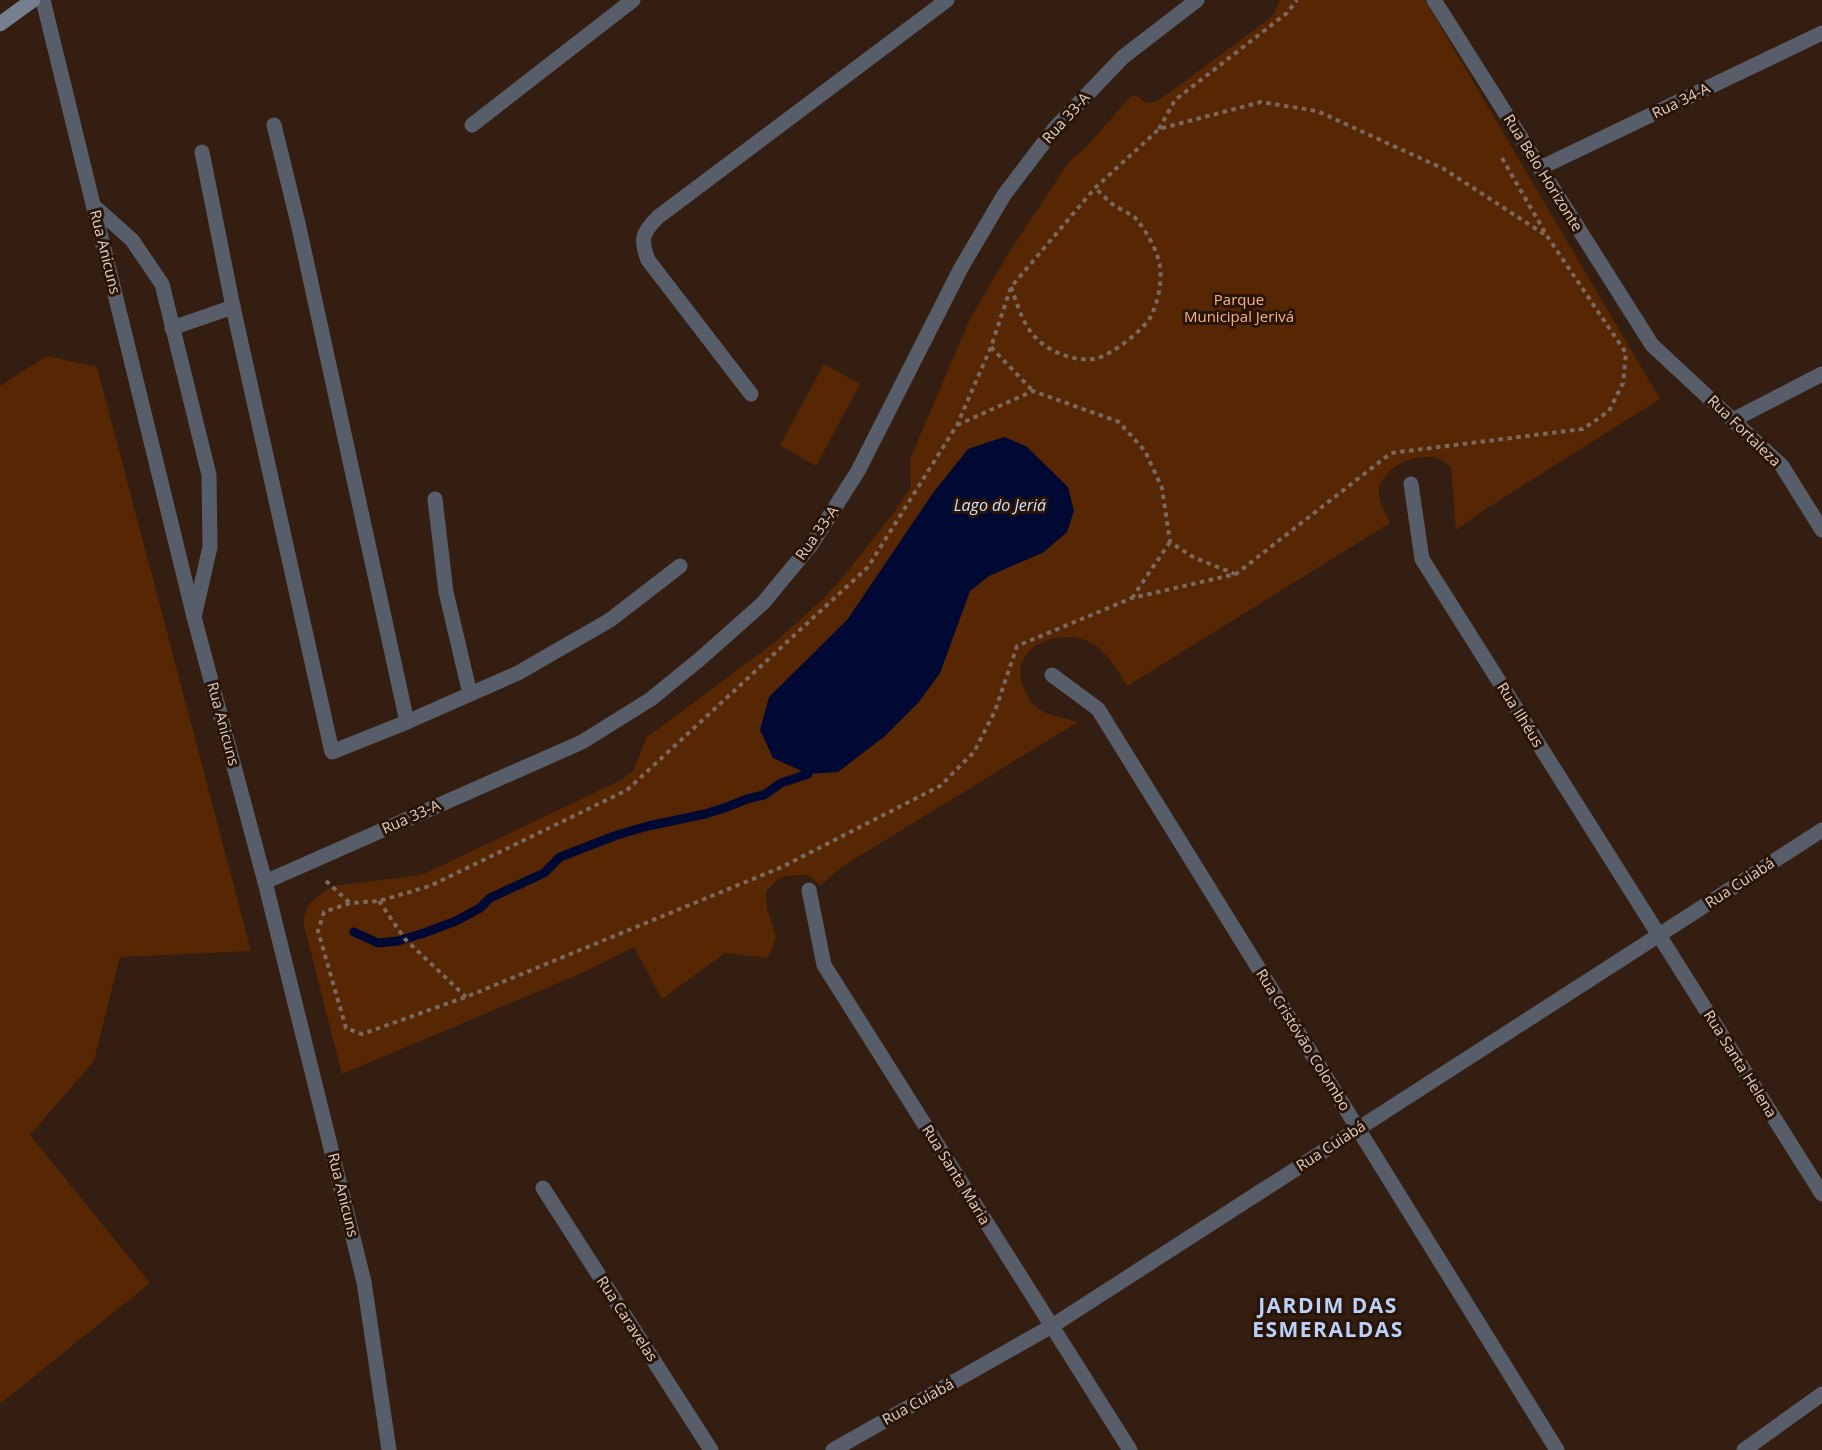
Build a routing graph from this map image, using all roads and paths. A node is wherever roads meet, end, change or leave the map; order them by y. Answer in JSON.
{"nodes":[{"id":1,"x":33,"y":0,"type":"edge"},
{"id":2,"x":43,"y":0,"type":"edge"},
{"id":3,"x":633,"y":0,"type":"edge"},
{"id":4,"x":947,"y":0,"type":"edge"},
{"id":5,"x":1197,"y":0,"type":"edge"},
{"id":6,"x":1297,"y":0,"type":"edge"},
{"id":7,"x":1434,"y":0,"type":"edge"},
{"id":8,"x":926,"y":6,"type":"edge"},
{"id":9,"x":0,"y":24,"type":"edge"},
{"id":10,"x":1822,"y":33,"type":"edge"},
{"id":11,"x":274,"y":125,"type":"dead end"},
{"id":12,"x":472,"y":125,"type":"dead end"},
{"id":13,"x":1159,"y":129,"type":"junction"},
{"id":14,"x":202,"y":152,"type":"dead end"},
{"id":15,"x":1540,"y":168,"type":"junction"},
{"id":16,"x":1095,"y":188,"type":"junction"},
{"id":17,"x":94,"y":206,"type":"junction"},
{"id":18,"x":1011,"y":287,"type":"junction"},
{"id":19,"x":233,"y":307,"type":"junction"},
{"id":20,"x":172,"y":328,"type":"junction"},
{"id":21,"x":1652,"y":345,"type":"joint"},
{"id":22,"x":991,"y":347,"type":"junction"},
{"id":23,"x":1822,"y":374,"type":"edge"},
{"id":24,"x":1033,"y":391,"type":"junction"},
{"id":25,"x":751,"y":393,"type":"dead end"},
{"id":26,"x":1733,"y":420,"type":"junction"},
{"id":27,"x":957,"y":425,"type":"junction"},
{"id":28,"x":1411,"y":484,"type":"dead end"},
{"id":29,"x":435,"y":499,"type":"dead end"},
{"id":30,"x":1822,"y":530,"type":"edge"},
{"id":31,"x":1170,"y":542,"type":"junction"},
{"id":32,"x":680,"y":566,"type":"dead end"},
{"id":33,"x":1236,"y":574,"type":"junction"},
{"id":34,"x":1132,"y":598,"type":"junction"},
{"id":35,"x":194,"y":617,"type":"junction"},
{"id":36,"x":1052,"y":675,"type":"dead end"},
{"id":37,"x":470,"y":694,"type":"junction"},
{"id":38,"x":407,"y":722,"type":"junction"},
{"id":39,"x":1822,"y":830,"type":"edge"},
{"id":40,"x":266,"y":882,"type":"junction"},
{"id":41,"x":809,"y":890,"type":"dead end"},
{"id":42,"x":379,"y":901,"type":"junction"},
{"id":43,"x":1659,"y":935,"type":"junction"},
{"id":44,"x":466,"y":997,"type":"junction"},
{"id":45,"x":1358,"y":1129,"type":"junction"},
{"id":46,"x":543,"y":1188,"type":"dead end"},
{"id":47,"x":1822,"y":1194,"type":"edge"},
{"id":48,"x":1052,"y":1326,"type":"junction"},
{"id":49,"x":1822,"y":1394,"type":"edge"},
{"id":50,"x":389,"y":1450,"type":"edge"},
{"id":51,"x":711,"y":1450,"type":"edge"},
{"id":52,"x":833,"y":1450,"type":"edge"},
{"id":53,"x":1130,"y":1450,"type":"edge"},
{"id":54,"x":1557,"y":1450,"type":"edge"},
{"id":55,"x":1744,"y":1450,"type":"edge"}],
"edges":[{"from":1,"to":9,"type":"main road"},
{"from":2,"to":17,"type":"street","name":"Rua Anicuns"},
{"from":3,"to":12,"type":"street"},
{"from":4,"to":8,"type":"street"},
{"from":5,"to":40,"type":"street","name":"Rua 33-A"},
{"from":6,"to":13,"type":"path"},
{"from":7,"to":15,"type":"street","name":"Rua Belo Horizonte"},
{"from":8,"to":25,"type":"street"},
{"from":10,"to":15,"type":"street","name":"Rua 34-A"},
{"from":11,"to":38,"type":"street"},
{"from":13,"to":16,"type":"path"},
{"from":13,"to":33,"type":"path"},
{"from":14,"to":19,"type":"street"},
{"from":15,"to":21,"type":"street","name":"Rua Belo Horizonte"},
{"from":16,"to":18,"type":"path"},
{"from":16,"to":18,"type":"path"},
{"from":17,"to":20,"type":"street"},
{"from":17,"to":35,"type":"street","name":"Rua Anicuns"},
{"from":18,"to":22,"type":"path"},
{"from":19,"to":20,"type":"street"},
{"from":19,"to":38,"type":"street"},
{"from":20,"to":35,"type":"street"},
{"from":21,"to":26,"type":"street","name":"Rua Fortaleza"},
{"from":22,"to":24,"type":"path"},
{"from":22,"to":27,"type":"path"},
{"from":23,"to":26,"type":"street"},
{"from":24,"to":27,"type":"path"},
{"from":24,"to":31,"type":"path"},
{"from":26,"to":30,"type":"street","name":"Rua Fortaleza"},
{"from":27,"to":42,"type":"path"},
{"from":28,"to":43,"type":"street","name":"Rua Ilhéus"},
{"from":29,"to":37,"type":"street"},
{"from":31,"to":33,"type":"path"},
{"from":31,"to":34,"type":"path"},
{"from":32,"to":37,"type":"street"},
{"from":33,"to":34,"type":"path"},
{"from":34,"to":44,"type":"path"},
{"from":35,"to":40,"type":"street","name":"Rua Anicuns"},
{"from":36,"to":45,"type":"street","name":"Rua Cristóvão Colombo"},
{"from":37,"to":38,"type":"street"},
{"from":39,"to":43,"type":"street","name":"Rua Cuiabá"},
{"from":40,"to":50,"type":"street","name":"Rua Anicuns"},
{"from":41,"to":48,"type":"street","name":"Rua Santa Maria"},
{"from":42,"to":44,"type":"path"},
{"from":42,"to":44,"type":"path"},
{"from":43,"to":45,"type":"street","name":"Rua Cuiabá"},
{"from":43,"to":47,"type":"street","name":"Rua Santa Helena"},
{"from":45,"to":48,"type":"street","name":"Rua Cuiabá"},
{"from":45,"to":54,"type":"street","name":"Rua Cristóvão Colombo"},
{"from":46,"to":51,"type":"street","name":"Rua Caravelas"},
{"from":48,"to":52,"type":"street","name":"Rua Cuiabá"},
{"from":48,"to":53,"type":"street","name":"Rua Santa Maria"},
{"from":49,"to":55,"type":"street"}]}
